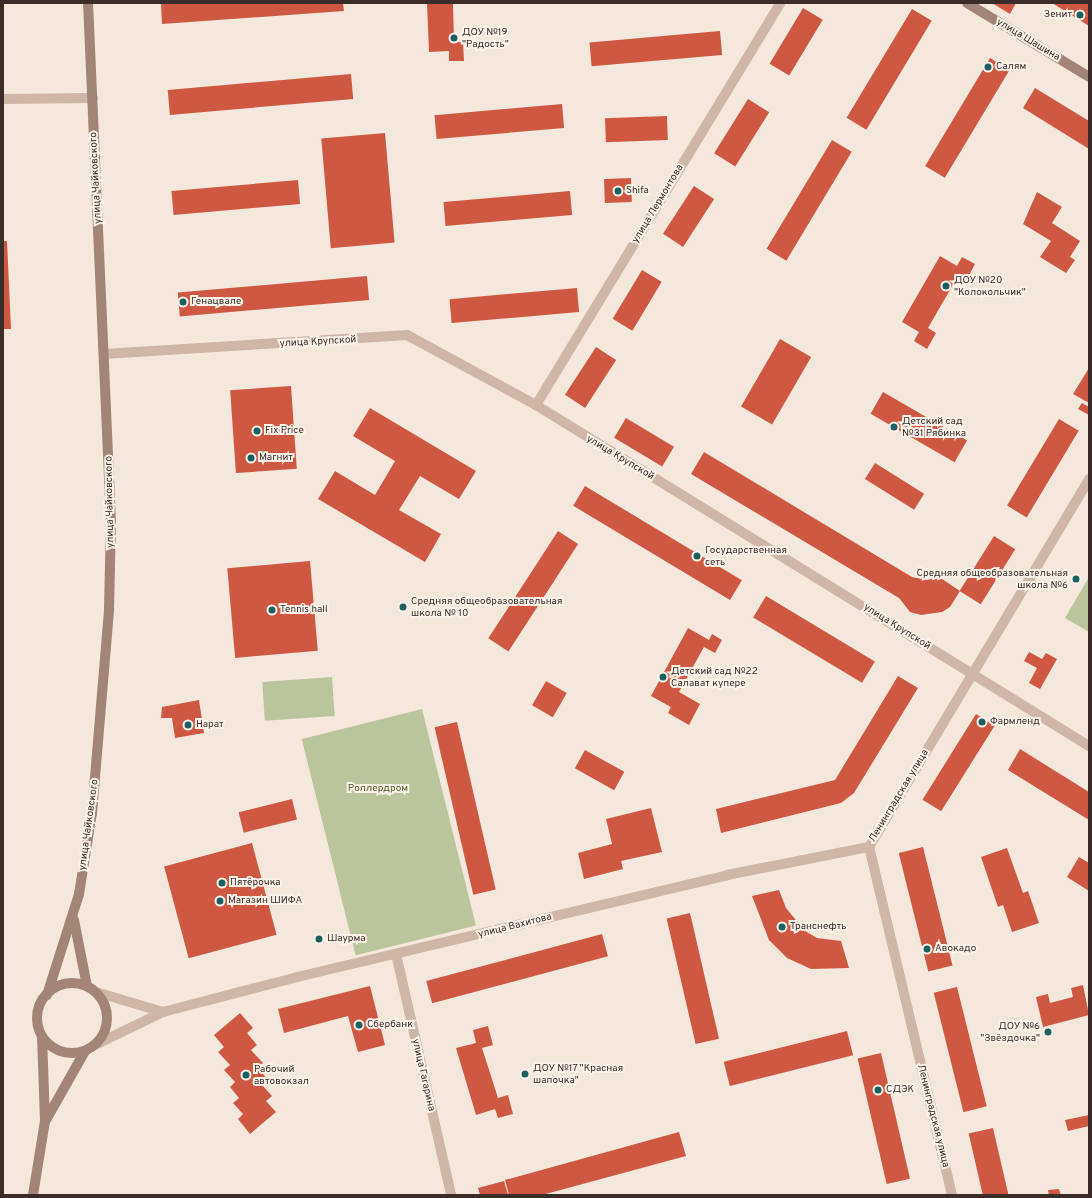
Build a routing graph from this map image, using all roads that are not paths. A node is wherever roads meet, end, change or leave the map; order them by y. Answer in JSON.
{"nodes":[{"id":1,"x":88,"y":3,"type":"edge"},
{"id":2,"x":780,"y":3,"type":"edge"},
{"id":3,"x":967,"y":3,"type":"edge"},
{"id":4,"x":1089,"y":77,"type":"edge"},
{"id":5,"x":93,"y":98,"type":"junction"},
{"id":6,"x":3,"y":99,"type":"edge"},
{"id":7,"x":104,"y":354,"type":"junction"},
{"id":8,"x":536,"y":405,"type":"junction"},
{"id":9,"x":1089,"y":479,"type":"edge"},
{"id":10,"x":972,"y":673,"type":"junction"},
{"id":11,"x":1089,"y":746,"type":"edge"},
{"id":12,"x":869,"y":847,"type":"junction"},
{"id":13,"x":74,"y":917,"type":"junction"},
{"id":14,"x":396,"y":954,"type":"junction"},
{"id":15,"x":87,"y":986,"type":"junction"},
{"id":16,"x":96,"y":992,"type":"junction"},
{"id":17,"x":47,"y":995,"type":"junction"},
{"id":18,"x":163,"y":1012,"type":"junction"},
{"id":19,"x":42,"y":1037,"type":"junction"},
{"id":20,"x":95,"y":1045,"type":"junction"},
{"id":21,"x":85,"y":1051,"type":"junction"},
{"id":22,"x":46,"y":1122,"type":"junction"},
{"id":23,"x":33,"y":1195,"type":"edge"},
{"id":24,"x":451,"y":1195,"type":"edge"},
{"id":25,"x":952,"y":1195,"type":"edge"}],
"edges":[{"from":1,"to":5,"type":"main road","name":"улица Чайковского"},
{"from":2,"to":8,"type":"street","name":"улица Лермонтова"},
{"from":3,"to":4,"type":"main road","name":"улица Шашина"},
{"from":5,"to":6,"type":"street"},
{"from":5,"to":7,"type":"main road","name":"улица Чайковского"},
{"from":7,"to":8,"type":"street","name":"улица Крупской"},
{"from":7,"to":13,"type":"main road","name":"улица Чайковского"},
{"from":8,"to":10,"type":"street","name":"улица Крупской"},
{"from":9,"to":10,"type":"street","name":"Ленинградская улица"},
{"from":10,"to":11,"type":"street","name":"улица Крупской"},
{"from":10,"to":12,"type":"street","name":"Ленинградская улица"},
{"from":12,"to":14,"type":"street","name":"улица Вахитова"},
{"from":12,"to":25,"type":"street","name":"Ленинградская улица"},
{"from":13,"to":15,"type":"main road"},
{"from":13,"to":17,"type":"main road","name":"улица Чайковского"},
{"from":14,"to":18,"type":"street","name":"улица Вахитова"},
{"from":14,"to":24,"type":"street","name":"улица Гагарина"},
{"from":15,"to":16,"type":"main road"},
{"from":15,"to":17,"type":"main road"},
{"from":16,"to":18,"type":"street"},
{"from":16,"to":20,"type":"main road"},
{"from":17,"to":19,"type":"main road"},
{"from":18,"to":20,"type":"street","name":"улица Вахитова"},
{"from":19,"to":21,"type":"main road"},
{"from":19,"to":22,"type":"main road"},
{"from":20,"to":21,"type":"main road"},
{"from":21,"to":22,"type":"main road"},
{"from":22,"to":23,"type":"main road"}]}
